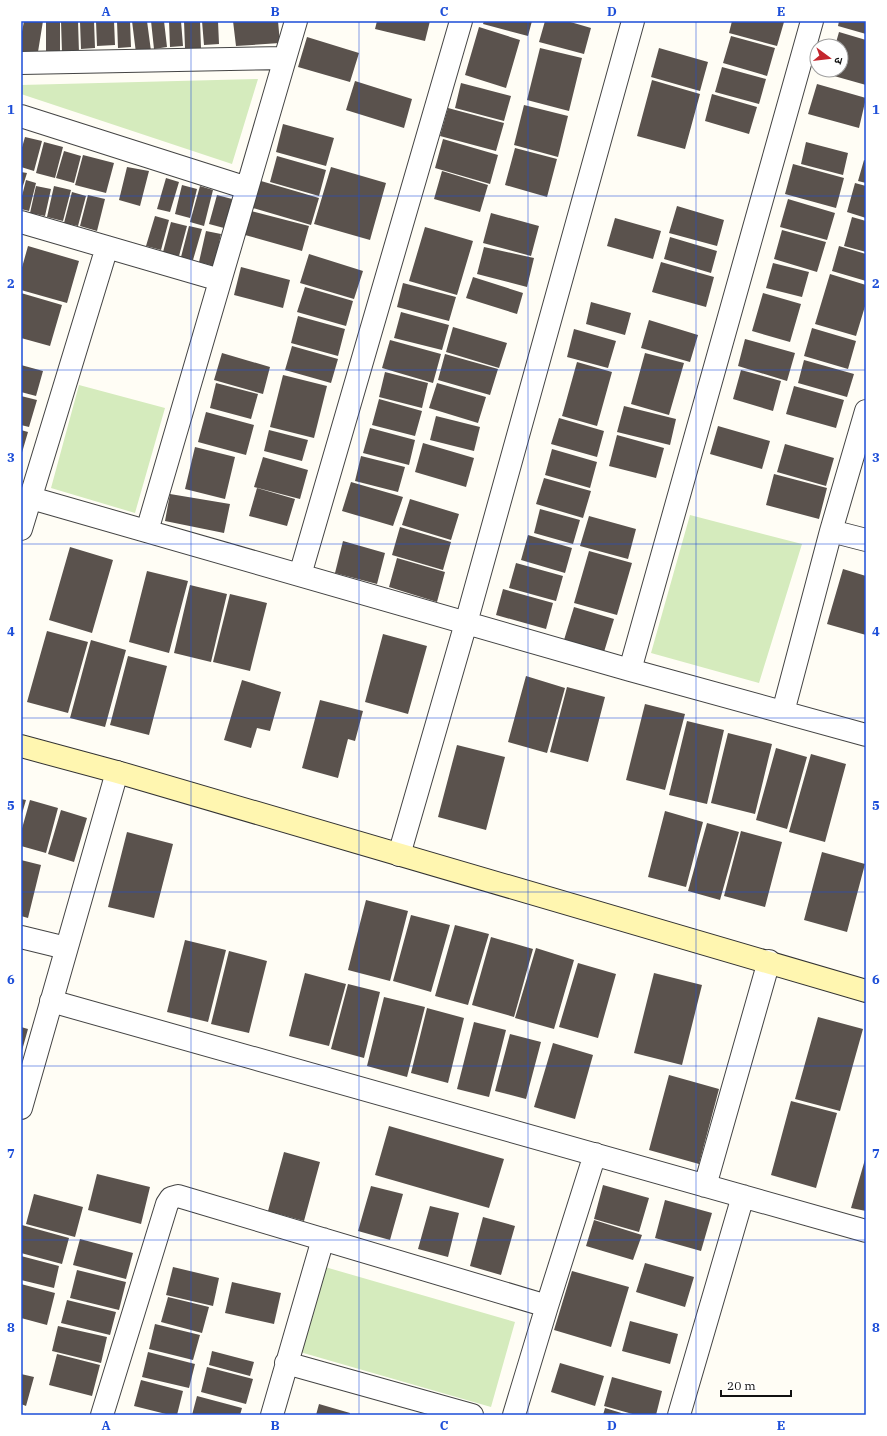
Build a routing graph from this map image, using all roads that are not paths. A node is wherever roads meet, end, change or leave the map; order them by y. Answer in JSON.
{"nodes":[{"id":1,"x":296,"y":21,"type":"edge"},
{"id":2,"x":461,"y":21,"type":"edge"},
{"id":3,"x":633,"y":21,"type":"edge"},
{"id":4,"x":812,"y":21,"type":"edge"},
{"id":5,"x":285,"y":58,"type":"junction"},
{"id":6,"x":21,"y":63,"type":"edge"},
{"id":7,"x":21,"y":116,"type":"edge"},
{"id":8,"x":247,"y":188,"type":"junction"},
{"id":9,"x":21,"y":222,"type":"edge"},
{"id":10,"x":107,"y":247,"type":"junction"},
{"id":11,"x":220,"y":280,"type":"junction"},
{"id":12,"x":866,"y":410,"type":"edge"},
{"id":13,"x":31,"y":498,"type":"junction"},
{"id":14,"x":21,"y":529,"type":"edge"},
{"id":15,"x":147,"y":531,"type":"junction"},
{"id":16,"x":831,"y":531,"type":"junction"},
{"id":17,"x":866,"y":540,"type":"edge"},
{"id":18,"x":300,"y":575,"type":"junction"},
{"id":19,"x":466,"y":623,"type":"junction"},
{"id":20,"x":630,"y":670,"type":"junction"},
{"id":21,"x":783,"y":712,"type":"junction"},
{"id":22,"x":866,"y":735,"type":"edge"},
{"id":23,"x":21,"y":746,"type":"edge"},
{"id":24,"x":117,"y":772,"type":"junction"},
{"id":25,"x":399,"y":855,"type":"junction"},
{"id":26,"x":21,"y":937,"type":"edge"},
{"id":27,"x":66,"y":948,"type":"junction"},
{"id":28,"x":770,"y":962,"type":"junction"},
{"id":29,"x":866,"y":990,"type":"edge"},
{"id":30,"x":51,"y":1001,"type":"junction"},
{"id":31,"x":22,"y":1102,"type":"edge"},
{"id":32,"x":595,"y":1154,"type":"junction"},
{"id":33,"x":705,"y":1186,"type":"junction"},
{"id":34,"x":743,"y":1196,"type":"junction"},
{"id":35,"x":866,"y":1231,"type":"edge"},
{"id":36,"x":323,"y":1239,"type":"junction"},
{"id":37,"x":547,"y":1306,"type":"junction"},
{"id":38,"x":286,"y":1363,"type":"junction"},
{"id":39,"x":102,"y":1415,"type":"edge"},
{"id":40,"x":272,"y":1415,"type":"edge"},
{"id":41,"x":472,"y":1415,"type":"edge"},
{"id":42,"x":514,"y":1415,"type":"edge"},
{"id":43,"x":679,"y":1415,"type":"edge"}],
"edges":[{"from":1,"to":5,"type":"street"},
{"from":2,"to":18,"type":"street"},
{"from":3,"to":19,"type":"street"},
{"from":4,"to":20,"type":"street"},
{"from":5,"to":6,"type":"street"},
{"from":5,"to":8,"type":"street"},
{"from":7,"to":8,"type":"street"},
{"from":8,"to":11,"type":"street"},
{"from":9,"to":10,"type":"street"},
{"from":10,"to":11,"type":"street"},
{"from":10,"to":13,"type":"street"},
{"from":11,"to":15,"type":"street"},
{"from":12,"to":16,"type":"street"},
{"from":13,"to":14,"type":"street"},
{"from":13,"to":15,"type":"street"},
{"from":15,"to":18,"type":"street"},
{"from":16,"to":17,"type":"street"},
{"from":16,"to":21,"type":"street"},
{"from":18,"to":19,"type":"street"},
{"from":19,"to":20,"type":"street"},
{"from":19,"to":25,"type":"street"},
{"from":20,"to":21,"type":"street"},
{"from":21,"to":22,"type":"street"},
{"from":23,"to":24,"type":"street"},
{"from":24,"to":25,"type":"street"},
{"from":24,"to":27,"type":"street"},
{"from":25,"to":28,"type":"street"},
{"from":26,"to":27,"type":"street"},
{"from":27,"to":30,"type":"street"},
{"from":28,"to":29,"type":"street"},
{"from":28,"to":33,"type":"street"},
{"from":30,"to":31,"type":"street"},
{"from":30,"to":32,"type":"street"},
{"from":32,"to":33,"type":"street"},
{"from":32,"to":37,"type":"street"},
{"from":33,"to":34,"type":"street"},
{"from":34,"to":35,"type":"street"},
{"from":34,"to":43,"type":"street"},
{"from":36,"to":37,"type":"street"},
{"from":36,"to":38,"type":"street"},
{"from":36,"to":39,"type":"street"},
{"from":37,"to":42,"type":"street"},
{"from":38,"to":40,"type":"street"},
{"from":38,"to":41,"type":"street"}]}
